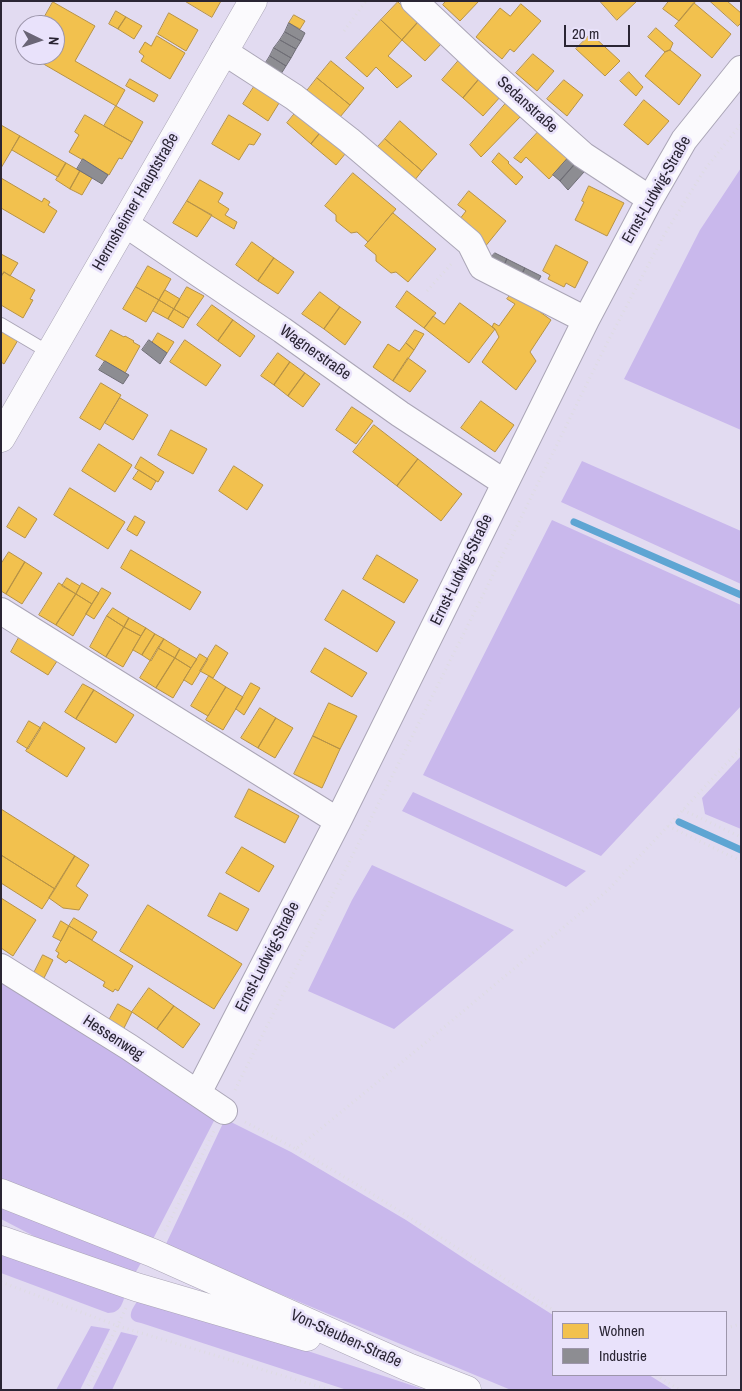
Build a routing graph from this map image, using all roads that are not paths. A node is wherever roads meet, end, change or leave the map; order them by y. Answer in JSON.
{"nodes":[{"id":1,"x":252,"y":1,"type":"edge"},
{"id":2,"x":414,"y":1,"type":"edge"},
{"id":3,"x":223,"y":51,"type":"junction"},
{"id":4,"x":741,"y":69,"type":"edge"},
{"id":5,"x":650,"y":199,"type":"junction"},
{"id":6,"x":124,"y":223,"type":"junction"},
{"id":7,"x":586,"y":320,"type":"junction"},
{"id":8,"x":1,"y":324,"type":"edge"},
{"id":9,"x":50,"y":353,"type":"junction"},
{"id":10,"x":1,"y":438,"type":"edge"},
{"id":11,"x":505,"y":483,"type":"junction"},
{"id":12,"x":1,"y":611,"type":"edge"},
{"id":13,"x":338,"y":820,"type":"junction"},
{"id":14,"x":1,"y":967,"type":"edge"},
{"id":15,"x":198,"y":1093,"type":"junction"},
{"id":16,"x":224,"y":1111,"type":"road end"},
{"id":17,"x":1,"y":1193,"type":"edge"},
{"id":18,"x":1,"y":1240,"type":"edge"},
{"id":19,"x":408,"y":1367,"type":"junction"},
{"id":20,"x":467,"y":1390,"type":"edge"}],
"edges":[{"from":1,"to":3,"type":"street","name":"Herrnsheimer Hauptstraße"},
{"from":2,"to":5,"type":"street","name":"Sedanstraße"},
{"from":3,"to":6,"type":"street","name":"Herrnsheimer Hauptstraße"},
{"from":3,"to":7,"type":"street"},
{"from":4,"to":5,"type":"street","name":"Ernst-Ludwig-Straße"},
{"from":5,"to":7,"type":"street","name":"Ernst-Ludwig-Straße"},
{"from":6,"to":9,"type":"street","name":"Herrnsheimer Hauptstraße"},
{"from":6,"to":11,"type":"street","name":"Wagnerstraße"},
{"from":7,"to":11,"type":"street","name":"Ernst-Ludwig-Straße"},
{"from":8,"to":9,"type":"lane"},
{"from":9,"to":10,"type":"street","name":"Herrnsheimer Hauptstraße"},
{"from":11,"to":13,"type":"street","name":"Ernst-Ludwig-Straße"},
{"from":12,"to":13,"type":"street"},
{"from":13,"to":15,"type":"street","name":"Ernst-Ludwig-Straße"},
{"from":14,"to":15,"type":"street","name":"Hessenweg"},
{"from":15,"to":16,"type":"street","name":"Hessenweg"},
{"from":17,"to":19,"type":"street","name":"Von-Steuben-Straße"},
{"from":18,"to":19,"type":"street","name":"Von-Steuben-Straße"},
{"from":19,"to":20,"type":"street"}]}
